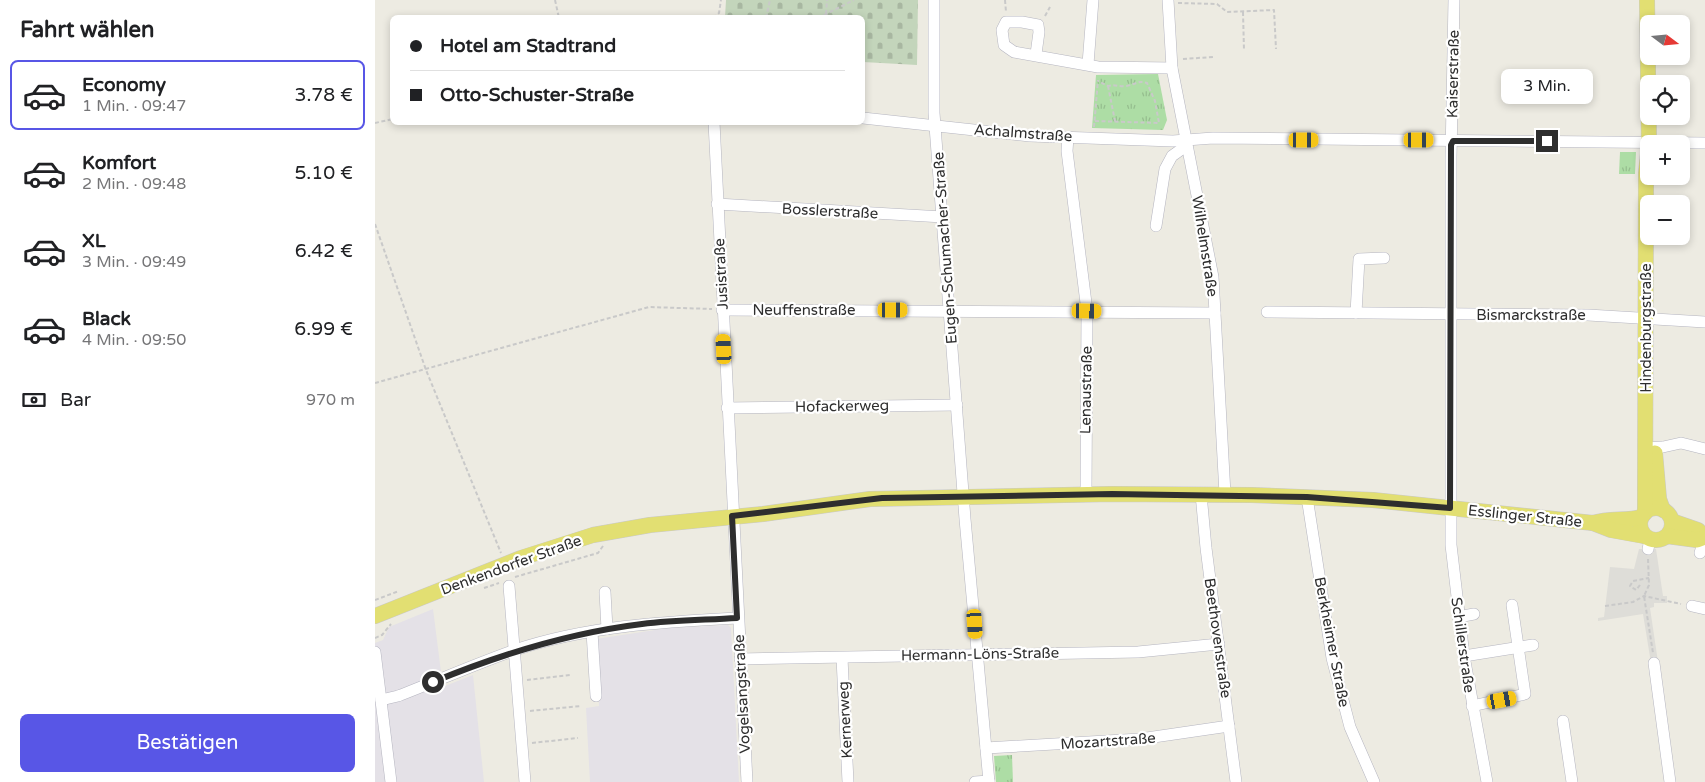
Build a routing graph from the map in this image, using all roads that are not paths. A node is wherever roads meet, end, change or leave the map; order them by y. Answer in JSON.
{"nodes":[{"id":1,"x":934,"y":0,"type":"edge"},
{"id":2,"x":1093,"y":0,"type":"edge"},
{"id":3,"x":1454,"y":0,"type":"edge"},
{"id":4,"x":1647,"y":0,"type":"edge"},
{"id":5,"x":1168,"y":2,"type":"edge"},
{"id":6,"x":1035,"y":54,"type":"dead end"},
{"id":7,"x":1171,"y":64,"type":"junction"},
{"id":8,"x":1093,"y":66,"type":"junction"},
{"id":9,"x":865,"y":118,"type":"edge"},
{"id":10,"x":714,"y":125,"type":"edge"},
{"id":11,"x":936,"y":126,"type":"junction"},
{"id":12,"x":1649,"y":135,"type":"edge"},
{"id":13,"x":1068,"y":137,"type":"junction"},
{"id":14,"x":1453,"y":141,"type":"junction"},
{"id":15,"x":1185,"y":143,"type":"junction"},
{"id":16,"x":1640,"y":143,"type":"edge"},
{"id":17,"x":1690,"y":143,"type":"edge"},
{"id":18,"x":1705,"y":143,"type":"edge"},
{"id":19,"x":1646,"y":185,"type":"edge"},
{"id":20,"x":717,"y":204,"type":"junction"},
{"id":21,"x":943,"y":217,"type":"junction"},
{"id":22,"x":1156,"y":226,"type":"dead end"},
{"id":23,"x":1653,"y":245,"type":"edge"},
{"id":24,"x":1384,"y":258,"type":"dead end"},
{"id":25,"x":722,"y":310,"type":"junction"},
{"id":26,"x":950,"y":310,"type":"junction"},
{"id":27,"x":1087,"y":311,"type":"junction"},
{"id":28,"x":1267,"y":312,"type":"dead end"},
{"id":29,"x":1215,"y":313,"type":"junction"},
{"id":30,"x":1356,"y":314,"type":"junction"},
{"id":31,"x":1451,"y":315,"type":"junction"},
{"id":32,"x":1649,"y":317,"type":"junction"},
{"id":33,"x":1705,"y":322,"type":"edge"},
{"id":34,"x":957,"y":405,"type":"junction"},
{"id":35,"x":727,"y":408,"type":"junction"},
{"id":36,"x":1650,"y":448,"type":"junction"},
{"id":37,"x":1705,"y":450,"type":"edge"},
{"id":38,"x":1086,"y":494,"type":"junction"},
{"id":39,"x":1201,"y":494,"type":"junction"},
{"id":40,"x":1225,"y":494,"type":"junction"},
{"id":41,"x":964,"y":496,"type":"junction"},
{"id":42,"x":1307,"y":497,"type":"junction"},
{"id":43,"x":1450,"y":508,"type":"junction"},
{"id":44,"x":1643,"y":514,"type":"junction"},
{"id":45,"x":1668,"y":515,"type":"junction"},
{"id":46,"x":732,"y":516,"type":"junction"},
{"id":47,"x":1593,"y":523,"type":"junction"},
{"id":48,"x":1667,"y":536,"type":"junction"},
{"id":49,"x":1705,"y":537,"type":"edge"},
{"id":50,"x":1647,"y":542,"type":"junction"},
{"id":51,"x":1700,"y":554,"type":"dead end"},
{"id":52,"x":506,"y":578,"type":"junction"},
{"id":53,"x":605,"y":592,"type":"dead end"},
{"id":54,"x":1512,"y":605,"type":"dead end"},
{"id":55,"x":1692,"y":606,"type":"road end"},
{"id":56,"x":1705,"y":608,"type":"edge"},
{"id":57,"x":1474,"y":614,"type":"dead end"},
{"id":58,"x":375,"y":616,"type":"edge"},
{"id":59,"x":1459,"y":617,"type":"junction"},
{"id":60,"x":737,"y":618,"type":"junction"},
{"id":61,"x":607,"y":629,"type":"junction"},
{"id":62,"x":592,"y":632,"type":"junction"},
{"id":63,"x":1219,"y":644,"type":"junction"},
{"id":64,"x":1533,"y":645,"type":"dead end"},
{"id":65,"x":1519,"y":647,"type":"junction"},
{"id":66,"x":515,"y":650,"type":"junction"},
{"id":67,"x":375,"y":652,"type":"edge"},
{"id":68,"x":977,"y":654,"type":"junction"},
{"id":69,"x":1464,"y":656,"type":"junction"},
{"id":70,"x":841,"y":658,"type":"junction"},
{"id":71,"x":740,"y":659,"type":"junction"},
{"id":72,"x":1654,"y":663,"type":"road end"},
{"id":73,"x":596,"y":696,"type":"dead end"},
{"id":74,"x":381,"y":700,"type":"junction"},
{"id":75,"x":1472,"y":706,"type":"junction"},
{"id":76,"x":1563,"y":722,"type":"dead end"},
{"id":77,"x":1229,"y":726,"type":"junction"},
{"id":78,"x":986,"y":748,"type":"junction"},
{"id":79,"x":989,"y":781,"type":"edge"},
{"id":80,"x":391,"y":782,"type":"edge"},
{"id":81,"x":525,"y":782,"type":"edge"},
{"id":82,"x":747,"y":782,"type":"edge"},
{"id":83,"x":848,"y":782,"type":"edge"},
{"id":84,"x":975,"y":782,"type":"edge"},
{"id":85,"x":1236,"y":782,"type":"edge"},
{"id":86,"x":1374,"y":782,"type":"edge"},
{"id":87,"x":1487,"y":782,"type":"edge"},
{"id":88,"x":1572,"y":782,"type":"edge"},
{"id":89,"x":1670,"y":782,"type":"edge"}],
"edges":[{"from":1,"to":11,"type":"street","name":"Eugen-Schumacher-Straße"},
{"from":2,"to":8,"type":"street"},
{"from":3,"to":14,"type":"street","name":"Kaiserstraße"},
{"from":4,"to":12,"type":"main road","name":"Hindenburgstraße"},
{"from":5,"to":7,"type":"street","name":"Wilhelmstraße"},
{"from":6,"to":8,"type":"street"},
{"from":7,"to":8,"type":"street"},
{"from":7,"to":15,"type":"street","name":"Wilhelmstraße"},
{"from":9,"to":11,"type":"street","name":"Achalmstraße"},
{"from":10,"to":20,"type":"street","name":"Jusistraße"},
{"from":11,"to":13,"type":"street","name":"Achalmstraße"},
{"from":11,"to":21,"type":"street","name":"Eugen-Schumacher-Straße"},
{"from":13,"to":15,"type":"street","name":"Achalmstraße"},
{"from":13,"to":27,"type":"street","name":"Lenaustraße"},
{"from":14,"to":15,"type":"street","name":"Achalmstraße"},
{"from":14,"to":16,"type":"street","name":"Achalmstraße"},
{"from":14,"to":31,"type":"street","name":"Kaiserstraße"},
{"from":15,"to":22,"type":"street"},
{"from":15,"to":29,"type":"street","name":"Wilhelmstraße"},
{"from":17,"to":18,"type":"street","name":"Achalmstraße"},
{"from":19,"to":32,"type":"main road","name":"Hindenburgstraße"},
{"from":20,"to":21,"type":"street","name":"Bosslerstraße"},
{"from":20,"to":25,"type":"street","name":"Jusistraße"},
{"from":21,"to":26,"type":"street","name":"Eugen-Schumacher-Straße"},
{"from":23,"to":32,"type":"main road","name":"Hindenburgstraße"},
{"from":24,"to":30,"type":"street"},
{"from":25,"to":26,"type":"street","name":"Neuffenstraße"},
{"from":25,"to":35,"type":"street","name":"Jusistraße"},
{"from":26,"to":27,"type":"street","name":"Neuffenstraße"},
{"from":26,"to":34,"type":"street","name":"Eugen-Schumacher-Straße"},
{"from":27,"to":29,"type":"street","name":"Neuffenstraße"},
{"from":27,"to":38,"type":"street","name":"Lenaustraße"},
{"from":28,"to":30,"type":"street","name":"Bismarckstraße"},
{"from":29,"to":40,"type":"street","name":"Wilhelmstraße"},
{"from":30,"to":31,"type":"street","name":"Bismarckstraße"},
{"from":31,"to":32,"type":"street","name":"Bismarckstraße"},
{"from":31,"to":43,"type":"street","name":"Kaiserstraße"},
{"from":32,"to":33,"type":"street","name":"Bismarckstraße"},
{"from":32,"to":36,"type":"main road","name":"Hindenburgstraße"},
{"from":34,"to":35,"type":"street","name":"Hofackerweg"},
{"from":34,"to":41,"type":"street","name":"Eugen-Schumacher-Straße"},
{"from":35,"to":46,"type":"street","name":"Jusistraße"},
{"from":36,"to":37,"type":"street"},
{"from":36,"to":44,"type":"main road","name":"Hindenburgstraße"},
{"from":36,"to":45,"type":"main road","name":"Hindenburgstraße"},
{"from":38,"to":39,"type":"main road","name":"Denkendorfer Straße"},
{"from":38,"to":41,"type":"main road","name":"Denkendorfer Straße"},
{"from":39,"to":40,"type":"main road","name":"Denkendorfer Straße"},
{"from":39,"to":63,"type":"street","name":"Beethovenstraße"},
{"from":40,"to":42,"type":"main road","name":"Denkendorfer Straße"},
{"from":41,"to":46,"type":"main road","name":"Denkendorfer Straße"},
{"from":41,"to":68,"type":"street","name":"Eugen-Schumacher-Straße"},
{"from":42,"to":43,"type":"main road","name":"Esslinger Straße"},
{"from":42,"to":86,"type":"street","name":"Berkheimer Straße"},
{"from":43,"to":47,"type":"main road","name":"Esslinger Straße"},
{"from":43,"to":59,"type":"street","name":"Schillerstraße"},
{"from":44,"to":45,"type":"main road","name":"Esslinger Straße"},
{"from":44,"to":47,"type":"main road","name":"Esslinger Straße"},
{"from":44,"to":50,"type":"main road"},
{"from":45,"to":48,"type":"main road"},
{"from":45,"to":49,"type":"main road","name":"Esslinger Straße"},
{"from":46,"to":52,"type":"main road","name":"Denkendorfer Straße"},
{"from":46,"to":60,"type":"street","name":"Vogelsangstraße"},
{"from":47,"to":50,"type":"main road","name":"Esslinger Straße"},
{"from":48,"to":49,"type":"main road","name":"Esslinger Straße"},
{"from":48,"to":50,"type":"main road","name":"Esslinger Straße"},
{"from":49,"to":51,"type":"street"},
{"from":52,"to":58,"type":"main road","name":"Denkendorfer Straße"},
{"from":52,"to":66,"type":"street"},
{"from":53,"to":61,"type":"street"},
{"from":54,"to":65,"type":"street"},
{"from":55,"to":56,"type":"street"},
{"from":57,"to":59,"type":"street"},
{"from":59,"to":69,"type":"street","name":"Schillerstraße"},
{"from":60,"to":61,"type":"street"},
{"from":60,"to":71,"type":"street","name":"Vogelsangstraße"},
{"from":61,"to":62,"type":"street"},
{"from":62,"to":66,"type":"street"},
{"from":62,"to":73,"type":"street"},
{"from":63,"to":68,"type":"street","name":"Hermann-Löns-Straße"},
{"from":63,"to":77,"type":"street","name":"Beethovenstraße"},
{"from":64,"to":65,"type":"street"},
{"from":65,"to":69,"type":"street"},
{"from":65,"to":75,"type":"street"},
{"from":66,"to":74,"type":"street"},
{"from":66,"to":81,"type":"street"},
{"from":67,"to":74,"type":"street"},
{"from":68,"to":70,"type":"street","name":"Hermann-Löns-Straße"},
{"from":68,"to":78,"type":"street","name":"Eugen-Schumacher-Straße"},
{"from":69,"to":75,"type":"street","name":"Schillerstraße"},
{"from":70,"to":71,"type":"street","name":"Hermann-Löns-Straße"},
{"from":70,"to":83,"type":"street","name":"Kernerweg"},
{"from":71,"to":82,"type":"street","name":"Vogelsangstraße"},
{"from":72,"to":89,"type":"street"},
{"from":74,"to":80,"type":"street"},
{"from":75,"to":87,"type":"street","name":"Schillerstraße"},
{"from":76,"to":88,"type":"street"},
{"from":77,"to":78,"type":"street","name":"Mozartstraße"},
{"from":77,"to":85,"type":"street","name":"Beethovenstraße"},
{"from":78,"to":79,"type":"street","name":"Eugen-Schumacher-Straße"},
{"from":79,"to":84,"type":"street"}]}
